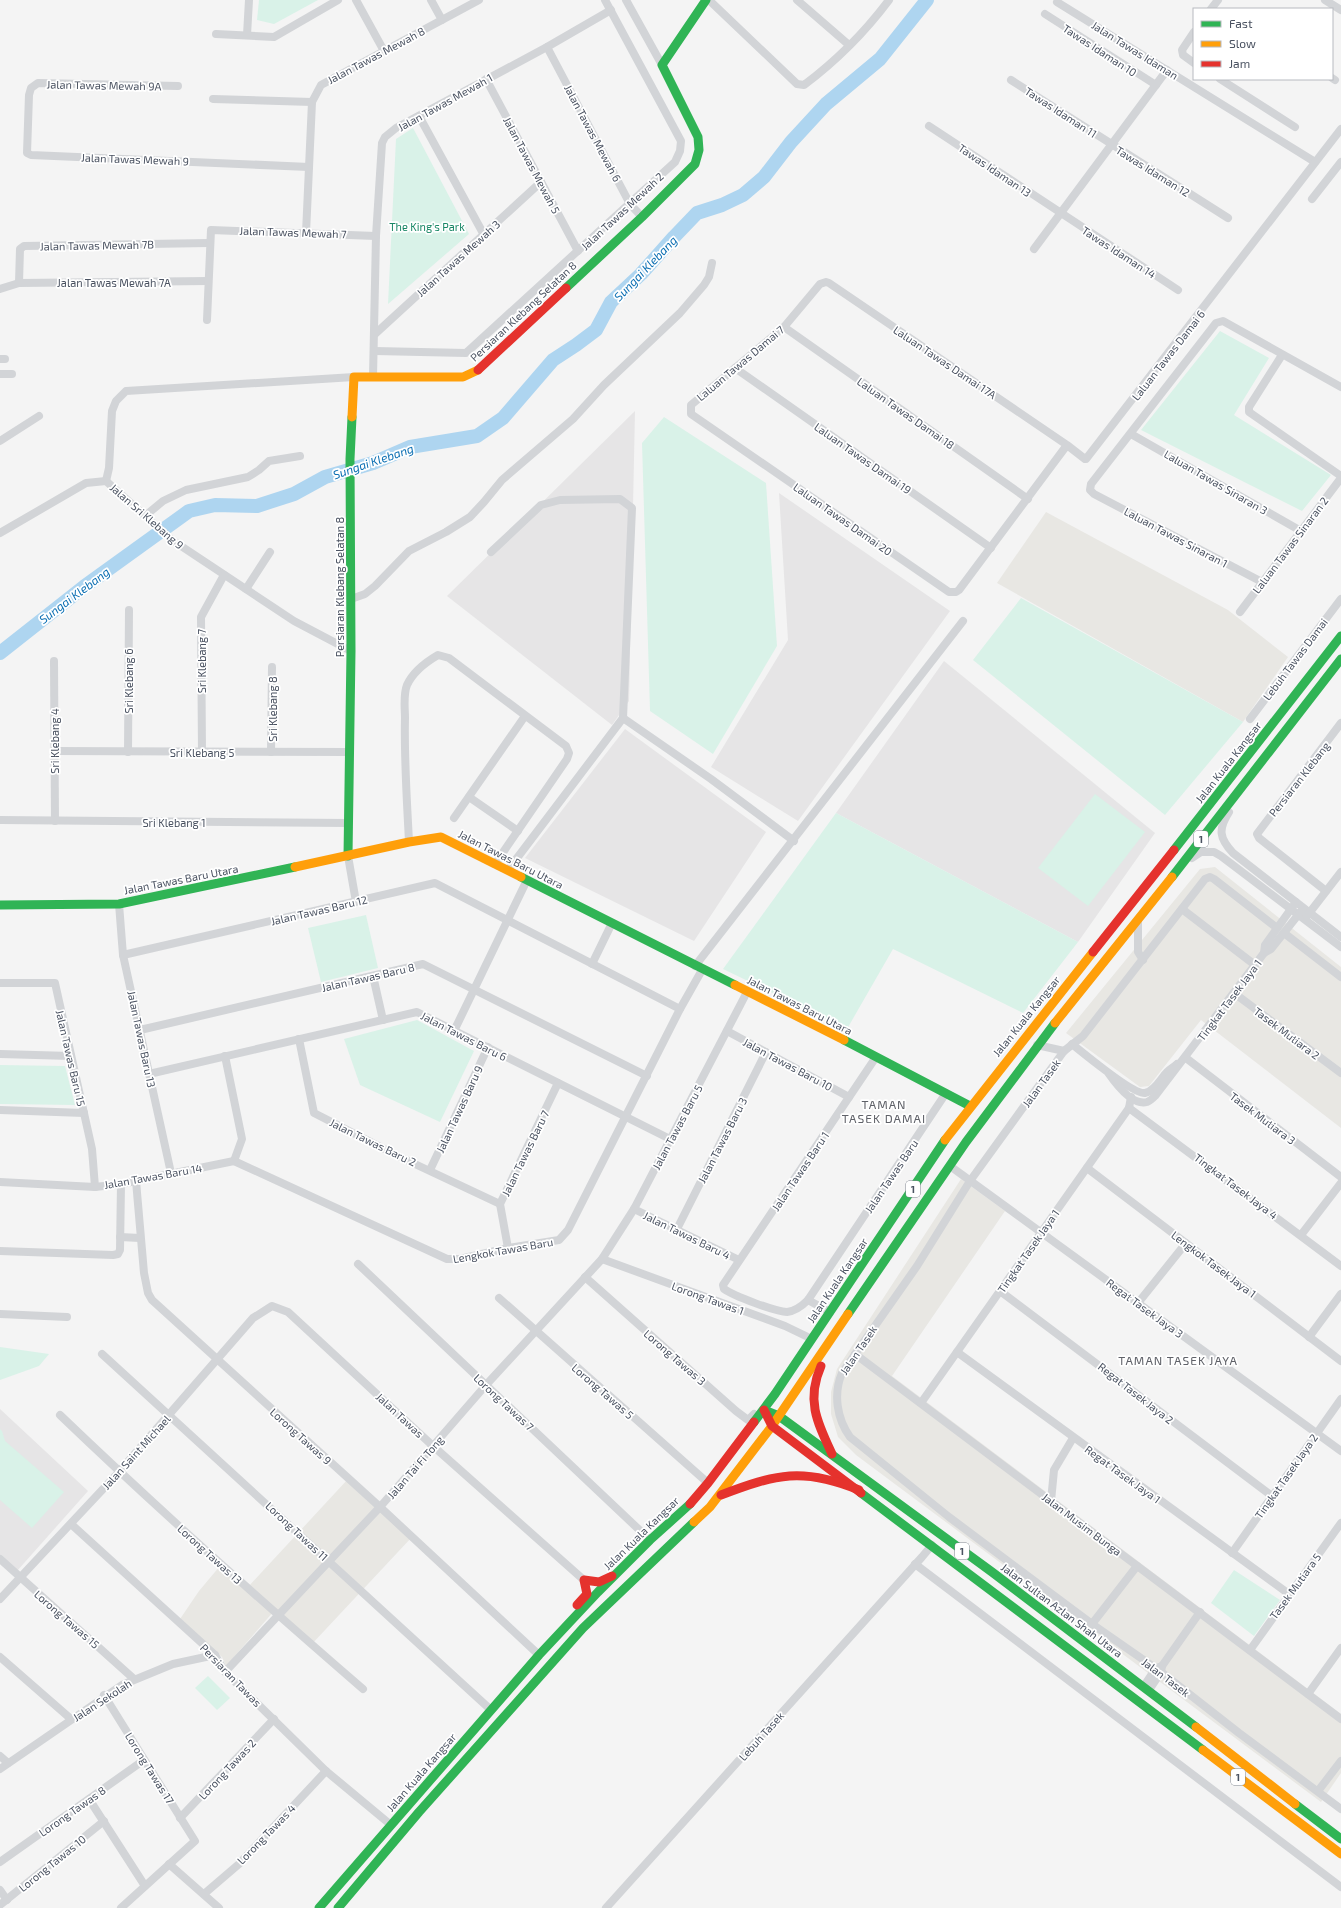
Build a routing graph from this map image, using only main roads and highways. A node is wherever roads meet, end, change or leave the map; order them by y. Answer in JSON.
{"nodes":[{"id":1,"x":706,"y":0,"type":"edge"},
{"id":2,"x":1341,"y":636,"type":"edge"},
{"id":3,"x":1341,"y":659,"type":"edge"},
{"id":4,"x":348,"y":856,"type":"junction"},
{"id":5,"x":0,"y":905,"type":"edge"},
{"id":6,"x":1058,"y":1017,"type":"junction"},
{"id":7,"x":970,"y":1106,"type":"junction"},
{"id":8,"x":948,"y":1135,"type":"junction"},
{"id":9,"x":966,"y":1142,"type":"junction"},
{"id":10,"x":950,"y":1166,"type":"junction"},
{"id":11,"x":877,"y":1242,"type":"junction"},
{"id":12,"x":823,"y":1351,"type":"junction"},
{"id":13,"x":765,"y":1408,"type":"junction"},
{"id":14,"x":779,"y":1416,"type":"junction"},
{"id":15,"x":772,"y":1426,"type":"junction"},
{"id":16,"x":832,"y":1454,"type":"junction"},
{"id":17,"x":859,"y":1490,"type":"junction"},
{"id":18,"x":720,"y":1495,"type":"junction"},
{"id":19,"x":675,"y":1539,"type":"junction"},
{"id":20,"x":615,"y":1575,"type":"junction"},
{"id":21,"x":598,"y":1592,"type":"junction"},
{"id":22,"x":553,"y":1640,"type":"junction"},
{"id":23,"x":562,"y":1652,"type":"junction"},
{"id":24,"x":1118,"y":1686,"type":"junction"},
{"id":25,"x":1146,"y":1689,"type":"junction"},
{"id":26,"x":1169,"y":1725,"type":"junction"},
{"id":27,"x":1341,"y":1839,"type":"edge"},
{"id":28,"x":1341,"y":1854,"type":"edge"},
{"id":29,"x":319,"y":1908,"type":"edge"},
{"id":30,"x":338,"y":1908,"type":"edge"}],
"edges":[{"from":1,"to":4,"type":"main road","name":"Persiaran Klebang Selatan 8"},
{"from":2,"to":7,"type":"main road","name":"Jalan Kuala Kangsar","number":"1"},
{"from":3,"to":6,"type":"main road","number":"1"},
{"from":4,"to":5,"type":"main road","name":"Jalan Tawas Baru Utara"},
{"from":4,"to":7,"type":"main road","name":"Jalan Tawas Baru Utara"},
{"from":6,"to":7,"type":"main road"},
{"from":6,"to":9,"type":"main road","number":"1"},
{"from":7,"to":8,"type":"main road","name":"Jalan Kuala Kangsar","number":"1"},
{"from":7,"to":9,"type":"main road"},
{"from":8,"to":10,"type":"main road"},
{"from":8,"to":11,"type":"main road","name":"Jalan Kuala Kangsar","number":"1"},
{"from":9,"to":10,"type":"main road","number":"1"},
{"from":10,"to":11,"type":"main road"},
{"from":10,"to":12,"type":"main road","number":"1"},
{"from":11,"to":13,"type":"main road","name":"Jalan Kuala Kangsar","number":"1"},
{"from":12,"to":14,"type":"main road","number":"1"},
{"from":12,"to":16,"type":"main road"},
{"from":13,"to":14,"type":"main road","name":"Jalan Sultan Azlan Shah Utara","number":"1"},
{"from":13,"to":15,"type":"main road","number":"1"},
{"from":13,"to":20,"type":"main road","name":"Jalan Kuala Kangsar"},
{"from":14,"to":15,"type":"main road","number":"1"},
{"from":14,"to":16,"type":"main road","name":"Jalan Sultan Azlan Shah Utara","number":"1"},
{"from":15,"to":17,"type":"main road","number":"1"},
{"from":15,"to":18,"type":"main road"},
{"from":16,"to":25,"type":"main road","name":"Jalan Sultan Azlan Shah Utara","number":"1"},
{"from":17,"to":18,"type":"main road"},
{"from":17,"to":24,"type":"main road","number":"1"},
{"from":18,"to":19,"type":"main road"},
{"from":19,"to":21,"type":"main road"},
{"from":19,"to":23,"type":"main road"},
{"from":20,"to":21,"type":"main road","name":"Jalan Kuala Kangsar"},
{"from":20,"to":22,"type":"main road"},
{"from":21,"to":22,"type":"main road","name":"Jalan Kuala Kangsar"},
{"from":21,"to":23,"type":"main road"},
{"from":22,"to":29,"type":"main road","name":"Jalan Kuala Kangsar"},
{"from":23,"to":30,"type":"main road"},
{"from":24,"to":25,"type":"main road"},
{"from":24,"to":26,"type":"main road","number":"1"},
{"from":25,"to":26,"type":"main road"},
{"from":25,"to":27,"type":"main road","name":"Jalan Sultan Azlan Shah Utara","number":"1"},
{"from":26,"to":28,"type":"main road","number":"1"}]}
